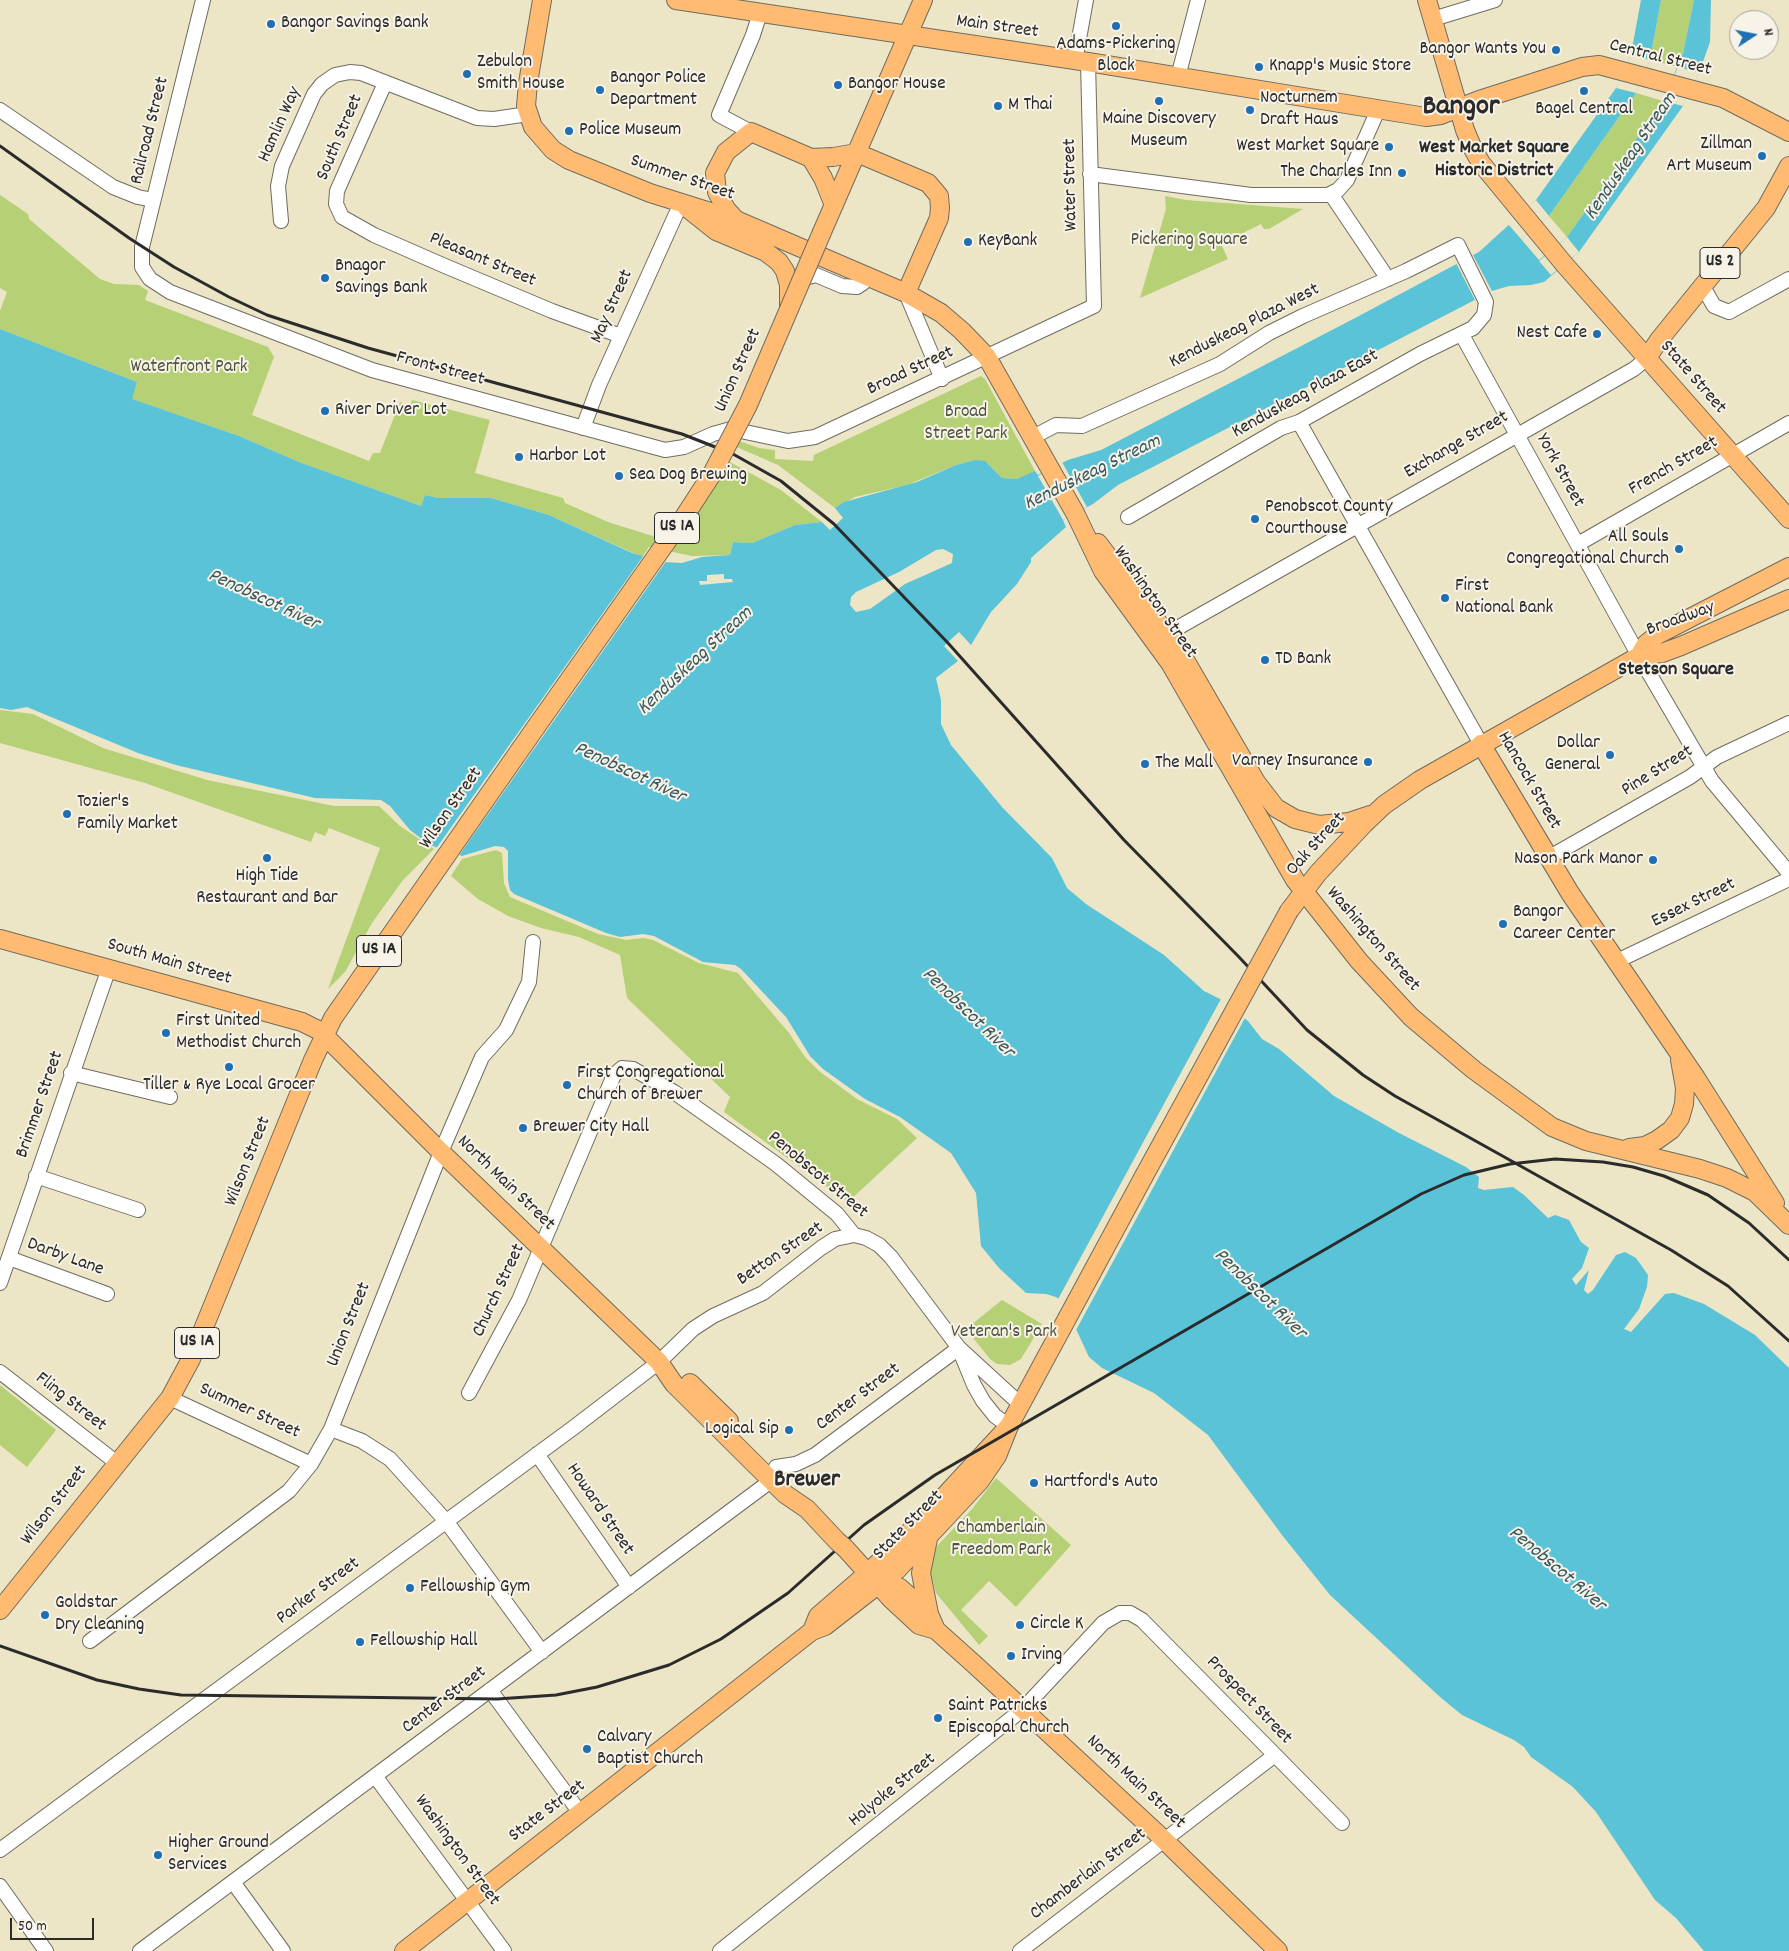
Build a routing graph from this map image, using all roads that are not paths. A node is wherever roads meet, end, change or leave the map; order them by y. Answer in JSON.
{"nodes":[{"id":1,"x":203,"y":0,"type":"edge"},
{"id":2,"x":542,"y":0,"type":"edge"},
{"id":3,"x":676,"y":0,"type":"edge"},
{"id":4,"x":923,"y":0,"type":"edge"},
{"id":5,"x":1086,"y":0,"type":"edge"},
{"id":6,"x":1198,"y":0,"type":"edge"},
{"id":7,"x":1427,"y":0,"type":"edge"},
{"id":8,"x":1495,"y":0,"type":"edge"},
{"id":9,"x":760,"y":13,"type":"junction"},
{"id":10,"x":1433,"y":19,"type":"junction"},
{"id":11,"x":908,"y":36,"type":"junction"},
{"id":12,"x":1082,"y":61,"type":"junction"},
{"id":13,"x":1178,"y":77,"type":"junction"},
{"id":14,"x":385,"y":83,"type":"junction"},
{"id":15,"x":1459,"y":108,"type":"junction"},
{"id":16,"x":0,"y":110,"type":"edge"},
{"id":17,"x":1378,"y":110,"type":"junction"},
{"id":18,"x":528,"y":114,"type":"junction"},
{"id":19,"x":751,"y":132,"type":"junction"},
{"id":20,"x":1789,"y":132,"type":"edge"},
{"id":21,"x":857,"y":153,"type":"junction"},
{"id":22,"x":811,"y":158,"type":"junction"},
{"id":23,"x":1789,"y":166,"type":"edge"},
{"id":24,"x":1090,"y":174,"type":"junction"},
{"id":25,"x":1332,"y":194,"type":"junction"},
{"id":26,"x":153,"y":200,"type":"junction"},
{"id":27,"x":681,"y":203,"type":"junction"},
{"id":28,"x":834,"y":205,"type":"junction"},
{"id":29,"x":337,"y":208,"type":"joint"},
{"id":30,"x":736,"y":220,"type":"junction"},
{"id":31,"x":281,"y":221,"type":"dead end"},
{"id":32,"x":144,"y":272,"type":"joint"},
{"id":33,"x":866,"y":276,"type":"junction"},
{"id":34,"x":1388,"y":278,"type":"junction"},
{"id":35,"x":1789,"y":279,"type":"edge"},
{"id":36,"x":1702,"y":285,"type":"junction"},
{"id":37,"x":906,"y":293,"type":"junction"},
{"id":38,"x":1484,"y":296,"type":"joint"},
{"id":39,"x":1094,"y":306,"type":"joint"},
{"id":40,"x":787,"y":313,"type":"junction"},
{"id":41,"x":1462,"y":335,"type":"junction"},
{"id":42,"x":621,"y":336,"type":"junction"},
{"id":43,"x":987,"y":357,"type":"junction"},
{"id":44,"x":1648,"y":358,"type":"junction"},
{"id":45,"x":942,"y":379,"type":"junction"},
{"id":46,"x":1299,"y":422,"type":"junction"},
{"id":47,"x":1789,"y":423,"type":"edge"},
{"id":48,"x":583,"y":428,"type":"junction"},
{"id":49,"x":738,"y":430,"type":"junction"},
{"id":50,"x":1517,"y":434,"type":"junction"},
{"id":51,"x":1033,"y":437,"type":"junction"},
{"id":52,"x":1731,"y":456,"type":"junction"},
{"id":53,"x":1128,"y":517,"type":"dead end"},
{"id":54,"x":1789,"y":519,"type":"edge"},
{"id":55,"x":1356,"y":525,"type":"junction"},
{"id":56,"x":1578,"y":544,"type":"junction"},
{"id":57,"x":1789,"y":567,"type":"edge"},
{"id":58,"x":1789,"y":599,"type":"edge"},
{"id":59,"x":1161,"y":637,"type":"junction"},
{"id":60,"x":1639,"y":656,"type":"junction"},
{"id":61,"x":1789,"y":723,"type":"edge"},
{"id":62,"x":536,"y":727,"type":"joint"},
{"id":63,"x":1481,"y":744,"type":"junction"},
{"id":64,"x":1703,"y":767,"type":"junction"},
{"id":65,"x":1379,"y":810,"type":"junction"},
{"id":66,"x":1548,"y":858,"type":"junction"},
{"id":67,"x":1789,"y":873,"type":"edge"},
{"id":68,"x":1789,"y":879,"type":"edge"},
{"id":69,"x":1303,"y":891,"type":"junction"},
{"id":70,"x":0,"y":939,"type":"edge"},
{"id":71,"x":533,"y":942,"type":"dead end"},
{"id":72,"x":1615,"y":962,"type":"junction"},
{"id":73,"x":109,"y":968,"type":"junction"},
{"id":74,"x":324,"y":1035,"type":"junction"},
{"id":75,"x":1673,"y":1045,"type":"junction"},
{"id":76,"x":622,"y":1068,"type":"joint"},
{"id":77,"x":71,"y":1073,"type":"junction"},
{"id":78,"x":170,"y":1097,"type":"dead end"},
{"id":79,"x":1618,"y":1148,"type":"junction"},
{"id":80,"x":441,"y":1152,"type":"junction"},
{"id":81,"x":36,"y":1176,"type":"junction"},
{"id":82,"x":1144,"y":1176,"type":"joint"},
{"id":83,"x":138,"y":1210,"type":"dead end"},
{"id":84,"x":1789,"y":1225,"type":"edge"},
{"id":85,"x":854,"y":1235,"type":"junction"},
{"id":86,"x":540,"y":1248,"type":"junction"},
{"id":87,"x":9,"y":1258,"type":"junction"},
{"id":88,"x":0,"y":1283,"type":"edge"},
{"id":89,"x":107,"y":1294,"type":"dead end"},
{"id":90,"x":959,"y":1348,"type":"junction"},
{"id":91,"x":659,"y":1362,"type":"junction"},
{"id":92,"x":0,"y":1372,"type":"edge"},
{"id":93,"x":469,"y":1393,"type":"dead end"},
{"id":94,"x":170,"y":1398,"type":"junction"},
{"id":95,"x":1020,"y":1404,"type":"junction"},
{"id":96,"x":1008,"y":1426,"type":"junction"},
{"id":97,"x":331,"y":1429,"type":"junction"},
{"id":98,"x":537,"y":1454,"type":"junction"},
{"id":99,"x":117,"y":1462,"type":"junction"},
{"id":100,"x":311,"y":1464,"type":"junction"},
{"id":101,"x":774,"y":1474,"type":"junction"},
{"id":102,"x":446,"y":1521,"type":"junction"},
{"id":103,"x":928,"y":1538,"type":"junction"},
{"id":104,"x":878,"y":1579,"type":"junction"},
{"id":105,"x":629,"y":1587,"type":"junction"},
{"id":106,"x":0,"y":1610,"type":"edge"},
{"id":107,"x":1125,"y":1612,"type":"joint"},
{"id":108,"x":933,"y":1622,"type":"junction"},
{"id":109,"x":90,"y":1640,"type":"dead end"},
{"id":110,"x":542,"y":1652,"type":"junction"},
{"id":111,"x":490,"y":1690,"type":"junction"},
{"id":112,"x":1023,"y":1710,"type":"junction"},
{"id":113,"x":1275,"y":1755,"type":"junction"},
{"id":114,"x":375,"y":1776,"type":"junction"},
{"id":115,"x":581,"y":1814,"type":"junction"},
{"id":116,"x":1342,"y":1823,"type":"dead end"},
{"id":117,"x":1166,"y":1841,"type":"junction"},
{"id":118,"x":0,"y":1850,"type":"edge"},
{"id":119,"x":234,"y":1882,"type":"junction"},
{"id":120,"x":0,"y":1886,"type":"edge"},
{"id":121,"x":466,"y":1900,"type":"junction"},
{"id":122,"x":46,"y":1951,"type":"edge"},
{"id":123,"x":140,"y":1951,"type":"edge"},
{"id":124,"x":284,"y":1951,"type":"edge"},
{"id":125,"x":404,"y":1951,"type":"edge"},
{"id":126,"x":504,"y":1951,"type":"edge"},
{"id":127,"x":720,"y":1951,"type":"edge"},
{"id":128,"x":1020,"y":1951,"type":"edge"},
{"id":129,"x":1278,"y":1951,"type":"edge"}],
"edges":[{"from":1,"to":26,"type":"street","name":"Railroad Street"},
{"from":2,"to":18,"type":"main road","number":"US 1A"},
{"from":3,"to":9,"type":"main road","name":"Main Street"},
{"from":4,"to":11,"type":"main road","name":"Union Street"},
{"from":5,"to":12,"type":"street","name":"Water Street"},
{"from":6,"to":13,"type":"street"},
{"from":7,"to":10,"type":"main road","name":"State Street"},
{"from":8,"to":10,"type":"street"},
{"from":9,"to":11,"type":"main road","name":"Main Street"},
{"from":9,"to":19,"type":"street"},
{"from":10,"to":15,"type":"main road","name":"State Street"},
{"from":11,"to":12,"type":"main road","name":"Main Street"},
{"from":11,"to":21,"type":"main road","name":"Union Street"},
{"from":12,"to":13,"type":"main road","name":"Main Street"},
{"from":12,"to":24,"type":"street","name":"Water Street"},
{"from":13,"to":17,"type":"main road","name":"Main Street"},
{"from":14,"to":18,"type":"street"},
{"from":14,"to":29,"type":"street","name":"South Street"},
{"from":14,"to":31,"type":"street","name":"Hamlin Way"},
{"from":15,"to":17,"type":"main road","name":"Main Street"},
{"from":15,"to":20,"type":"main road","name":"Central Street"},
{"from":15,"to":44,"type":"main road","name":"State Street"},
{"from":16,"to":26,"type":"street"},
{"from":17,"to":25,"type":"street"},
{"from":18,"to":27,"type":"main road","name":"Summer Street","number":"US 1A"},
{"from":19,"to":22,"type":"main road"},
{"from":19,"to":30,"type":"main road"},
{"from":21,"to":22,"type":"main road"},
{"from":21,"to":28,"type":"main road","name":"Union Street","number":"US 1A"},
{"from":21,"to":37,"type":"main road"},
{"from":22,"to":28,"type":"main road"},
{"from":23,"to":36,"type":"main road","number":"US 2"},
{"from":24,"to":25,"type":"street"},
{"from":24,"to":39,"type":"street","name":"Water Street"},
{"from":25,"to":34,"type":"street"},
{"from":26,"to":32,"type":"street","name":"Railroad Street"},
{"from":27,"to":30,"type":"main road","name":"Summer Street","number":"US 1A"},
{"from":27,"to":40,"type":"main road","number":"US 1A","bridge":true},
{"from":27,"to":42,"type":"street","name":"May Street"},
{"from":28,"to":40,"type":"main road","name":"Union Street","number":"US 1A","bridge":true},
{"from":29,"to":42,"type":"street","name":"Pleasant Street"},
{"from":30,"to":33,"type":"main road","name":"Summer Street","number":"US 1A"},
{"from":32,"to":48,"type":"street","name":"Front Street"},
{"from":33,"to":37,"type":"main road","number":"US 1A"},
{"from":33,"to":49,"type":"street"},
{"from":34,"to":38,"type":"street","name":"Kenduskeag Plaza West"},
{"from":34,"to":51,"type":"street","name":"Kenduskeag Plaza West"},
{"from":35,"to":36,"type":"street"},
{"from":36,"to":44,"type":"main road","number":"US 2"},
{"from":37,"to":43,"type":"main road","name":"Washington Street"},
{"from":37,"to":45,"type":"street"},
{"from":38,"to":41,"type":"street","name":"Kenduskeag Plaza East"},
{"from":39,"to":43,"type":"street","name":"Broad Street"},
{"from":40,"to":62,"type":"main road","name":"Union Street","number":"US 1A","bridge":true},
{"from":41,"to":46,"type":"street","name":"Kenduskeag Plaza East"},
{"from":41,"to":50,"type":"street","name":"York Street"},
{"from":42,"to":48,"type":"street","name":"May Street"},
{"from":43,"to":45,"type":"street","name":"Broad Street"},
{"from":43,"to":51,"type":"main road","name":"Washington Street"},
{"from":44,"to":50,"type":"street","name":"Exchange Street"},
{"from":44,"to":52,"type":"main road","name":"State Street"},
{"from":45,"to":49,"type":"street","name":"Broad Street"},
{"from":46,"to":53,"type":"street","name":"Kenduskeag Plaza East"},
{"from":46,"to":55,"type":"street","name":"Hancock Street"},
{"from":47,"to":52,"type":"street","name":"French Street"},
{"from":48,"to":49,"type":"street","name":"Front Street"},
{"from":50,"to":55,"type":"street","name":"Exchange Street"},
{"from":50,"to":56,"type":"street","name":"York Street"},
{"from":51,"to":59,"type":"main road","name":"Washington Street"},
{"from":52,"to":54,"type":"main road","name":"State Street"},
{"from":52,"to":56,"type":"street","name":"French Street"},
{"from":55,"to":59,"type":"street","name":"Exchange Street"},
{"from":55,"to":63,"type":"street","name":"Hancock Street"},
{"from":56,"to":60,"type":"street","name":"York Street"},
{"from":57,"to":60,"type":"main road","name":"Broadway"},
{"from":58,"to":60,"type":"main road","name":"Broadway"},
{"from":59,"to":65,"type":"main road","name":"Washington Street"},
{"from":59,"to":69,"type":"main road","name":"Washington Street"},
{"from":60,"to":63,"type":"main road","name":"Oak Street"},
{"from":60,"to":64,"type":"street","name":"York Street"},
{"from":61,"to":64,"type":"street","name":"Pine Street"},
{"from":62,"to":74,"type":"main road","name":"Wilson Street","number":"US 1A"},
{"from":63,"to":65,"type":"main road","name":"Oak Street"},
{"from":63,"to":66,"type":"main road","name":"Hancock Street"},
{"from":64,"to":66,"type":"street","name":"Pine Street"},
{"from":64,"to":67,"type":"street","name":"York Street"},
{"from":65,"to":69,"type":"main road","name":"Oak Street"},
{"from":66,"to":72,"type":"main road","name":"Hancock Street"},
{"from":68,"to":72,"type":"street","name":"Essex Street"},
{"from":69,"to":79,"type":"main road","name":"Washington Street"},
{"from":69,"to":82,"type":"main road","name":"Oak Street","bridge":true},
{"from":70,"to":73,"type":"main road","name":"South Main Street"},
{"from":71,"to":80,"type":"street","name":"Union Street"},
{"from":72,"to":75,"type":"main road","name":"Hancock Street"},
{"from":73,"to":74,"type":"main road","name":"South Main Street"},
{"from":73,"to":77,"type":"street","name":"Brimmer Street"},
{"from":74,"to":80,"type":"main road","name":"North Main Street"},
{"from":74,"to":94,"type":"main road","name":"Wilson Street","number":"US 1A"},
{"from":75,"to":79,"type":"main road"},
{"from":75,"to":84,"type":"main road","name":"Hancock Street"},
{"from":76,"to":85,"type":"street","name":"Penobscot Street"},
{"from":76,"to":86,"type":"street","name":"Church Street"},
{"from":77,"to":78,"type":"street"},
{"from":77,"to":81,"type":"street","name":"Brimmer Street"},
{"from":79,"to":84,"type":"main road","name":"Washington Street"},
{"from":80,"to":86,"type":"main road","name":"North Main Street"},
{"from":80,"to":97,"type":"street","name":"Union Street"},
{"from":81,"to":83,"type":"street"},
{"from":81,"to":87,"type":"street","name":"Brimmer Street"},
{"from":82,"to":95,"type":"main road","name":"State Street"},
{"from":85,"to":90,"type":"street","name":"Penobscot Street"},
{"from":85,"to":91,"type":"street","name":"Betton Street"},
{"from":86,"to":91,"type":"main road","name":"North Main Street"},
{"from":86,"to":93,"type":"street","name":"Church Street"},
{"from":87,"to":88,"type":"street","name":"Brimmer Street"},
{"from":87,"to":89,"type":"street","name":"Darby Lane"},
{"from":90,"to":95,"type":"street"},
{"from":90,"to":96,"type":"street"},
{"from":90,"to":101,"type":"street","name":"Center Street"},
{"from":91,"to":98,"type":"street","name":"Parker Street"},
{"from":91,"to":101,"type":"main road","name":"North Main Street"},
{"from":92,"to":99,"type":"street","name":"Fling Street"},
{"from":94,"to":99,"type":"main road","name":"Wilson Street","number":"US 1A"},
{"from":94,"to":100,"type":"street","name":"Summer Street"},
{"from":95,"to":96,"type":"main road","name":"State Street"},
{"from":96,"to":103,"type":"main road","name":"State Street"},
{"from":96,"to":104,"type":"main road","name":"State Street"},
{"from":97,"to":100,"type":"street","name":"Union Street"},
{"from":97,"to":102,"type":"street"},
{"from":98,"to":102,"type":"street","name":"Parker Street"},
{"from":98,"to":105,"type":"street","name":"Howard Street"},
{"from":99,"to":106,"type":"main road","name":"Wilson Street","number":"US 1A"},
{"from":100,"to":109,"type":"street","name":"Union Street"},
{"from":101,"to":104,"type":"main road","name":"North Main Street"},
{"from":101,"to":105,"type":"street","name":"Center Street"},
{"from":102,"to":110,"type":"street"},
{"from":102,"to":118,"type":"street","name":"Parker Street"},
{"from":103,"to":104,"type":"main road","name":"State Street"},
{"from":103,"to":108,"type":"main road"},
{"from":104,"to":108,"type":"main road","name":"North Main Street"},
{"from":104,"to":115,"type":"main road","name":"State Street"},
{"from":105,"to":110,"type":"street","name":"Center Street"},
{"from":107,"to":112,"type":"street","name":"Holyoke Street"},
{"from":107,"to":113,"type":"street","name":"Prospect Street"},
{"from":108,"to":112,"type":"main road","name":"North Main Street"},
{"from":110,"to":111,"type":"street","name":"Center Street"},
{"from":111,"to":114,"type":"street","name":"Center Street"},
{"from":111,"to":115,"type":"street"},
{"from":112,"to":117,"type":"main road","name":"North Main Street"},
{"from":112,"to":127,"type":"street","name":"Holyoke Street"},
{"from":113,"to":116,"type":"street","name":"Prospect Street"},
{"from":113,"to":117,"type":"street","name":"Chamberlain Street"},
{"from":114,"to":119,"type":"street","name":"Center Street"},
{"from":114,"to":121,"type":"street","name":"Washington Street"},
{"from":115,"to":121,"type":"main road","name":"State Street"},
{"from":117,"to":128,"type":"street","name":"Chamberlain Street"},
{"from":117,"to":129,"type":"main road","name":"North Main Street"},
{"from":119,"to":123,"type":"street","name":"Center Street"},
{"from":119,"to":124,"type":"street"},
{"from":120,"to":122,"type":"street"},
{"from":121,"to":125,"type":"main road","name":"State Street"},
{"from":121,"to":126,"type":"street","name":"Washington Street"}]}
